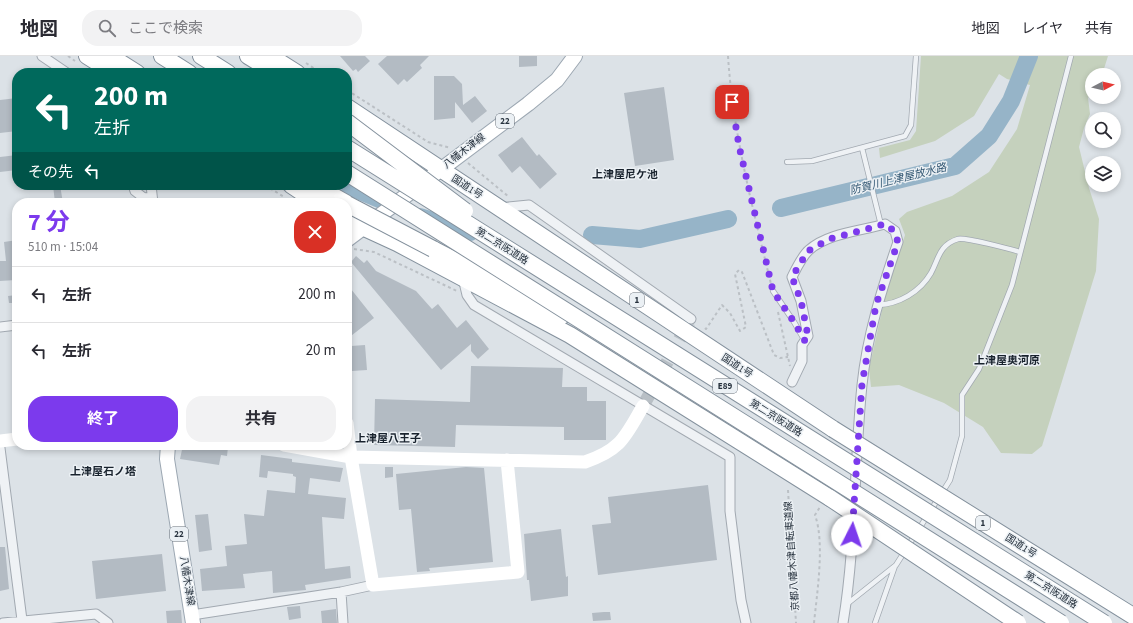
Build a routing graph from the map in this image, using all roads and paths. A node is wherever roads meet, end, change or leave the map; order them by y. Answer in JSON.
{"nodes":[{"id":1,"x":42,"y":56,"type":"edge"},
{"id":2,"x":87,"y":56,"type":"edge"},
{"id":3,"x":110,"y":56,"type":"edge"},
{"id":4,"x":162,"y":56,"type":"edge"},
{"id":5,"x":201,"y":56,"type":"edge"},
{"id":6,"x":248,"y":56,"type":"edge"},
{"id":7,"x":270,"y":56,"type":"edge"},
{"id":8,"x":575,"y":56,"type":"edge"},
{"id":9,"x":728,"y":56,"type":"edge"},
{"id":10,"x":916,"y":56,"type":"edge"},
{"id":11,"x":1071,"y":56,"type":"edge"},
{"id":12,"x":291,"y":66,"type":"edge"},
{"id":13,"x":60,"y":68,"type":"edge"},
{"id":14,"x":106,"y":68,"type":"edge"},
{"id":15,"x":129,"y":68,"type":"edge"},
{"id":16,"x":181,"y":68,"type":"edge"},
{"id":17,"x":220,"y":68,"type":"edge"},
{"id":18,"x":352,"y":111,"type":"edge"},
{"id":19,"x":352,"y":126,"type":"edge"},
{"id":20,"x":862,"y":148,"type":"junction"},
{"id":21,"x":352,"y":151,"type":"edge"},
{"id":22,"x":787,"y":162,"type":"dead end"},
{"id":23,"x":434,"y":174,"type":"junction"},
{"id":24,"x":352,"y":176,"type":"edge"},
{"id":25,"x":135,"y":190,"type":"edge"},
{"id":26,"x":323,"y":190,"type":"edge"},
{"id":27,"x":290,"y":192,"type":"edge"},
{"id":28,"x":144,"y":198,"type":"edge"},
{"id":29,"x":305,"y":198,"type":"edge"},
{"id":30,"x":337,"y":198,"type":"edge"},
{"id":31,"x":352,"y":206,"type":"edge"},
{"id":32,"x":498,"y":208,"type":"junction"},
{"id":33,"x":352,"y":221,"type":"edge"},
{"id":34,"x":367,"y":224,"type":"junction"},
{"id":35,"x":881,"y":225,"type":"junction"},
{"id":36,"x":352,"y":236,"type":"edge"},
{"id":37,"x":1020,"y":252,"type":"junction"},
{"id":38,"x":463,"y":278,"type":"junction"},
{"id":39,"x":773,"y":291,"type":"joint"},
{"id":40,"x":876,"y":305,"type":"junction"},
{"id":41,"x":777,"y":310,"type":"dead end"},
{"id":42,"x":691,"y":319,"type":"joint"},
{"id":43,"x":12,"y":326,"type":"edge"},
{"id":44,"x":0,"y":327,"type":"edge"},
{"id":45,"x":805,"y":341,"type":"junction"},
{"id":46,"x":662,"y":346,"type":"junction"},
{"id":47,"x":634,"y":354,"type":"junction"},
{"id":48,"x":788,"y":357,"type":"junction"},
{"id":49,"x":792,"y":382,"type":"joint"},
{"id":50,"x":643,"y":406,"type":"junction"},
{"id":51,"x":12,"y":440,"type":"edge"},
{"id":52,"x":0,"y":441,"type":"edge"},
{"id":53,"x":0,"y":448,"type":"edge"},
{"id":54,"x":168,"y":450,"type":"edge"},
{"id":55,"x":310,"y":450,"type":"edge"},
{"id":56,"x":350,"y":450,"type":"edge"},
{"id":57,"x":351,"y":458,"type":"junction"},
{"id":58,"x":507,"y":460,"type":"junction"},
{"id":59,"x":788,"y":490,"type":"dead end"},
{"id":60,"x":826,"y":500,"type":"junction"},
{"id":61,"x":896,"y":565,"type":"junction"},
{"id":62,"x":373,"y":585,"type":"junction"},
{"id":63,"x":341,"y":592,"type":"junction"},
{"id":64,"x":846,"y":605,"type":"junction"},
{"id":65,"x":1133,"y":616,"type":"edge"},
{"id":66,"x":193,"y":619,"type":"edge"},
{"id":67,"x":22,"y":620,"type":"junction"},
{"id":68,"x":37,"y":621,"type":"edge"},
{"id":69,"x":3,"y":623,"type":"edge"},
{"id":70,"x":108,"y":623,"type":"edge"},
{"id":71,"x":343,"y":623,"type":"edge"},
{"id":72,"x":746,"y":623,"type":"edge"},
{"id":73,"x":796,"y":623,"type":"edge"},
{"id":74,"x":814,"y":623,"type":"edge"},
{"id":75,"x":843,"y":623,"type":"edge"},
{"id":76,"x":875,"y":623,"type":"edge"},
{"id":77,"x":1018,"y":623,"type":"edge"},
{"id":78,"x":1061,"y":623,"type":"edge"},
{"id":79,"x":1104,"y":623,"type":"edge"}],
"edges":[{"from":1,"to":13,"type":"street"},
{"from":2,"to":14,"type":"highway"},
{"from":3,"to":15,"type":"highway"},
{"from":4,"to":16,"type":"highway"},
{"from":5,"to":17,"type":"highway"},
{"from":6,"to":12,"type":"highway"},
{"from":7,"to":12,"type":"highway"},
{"from":8,"to":23,"type":"main road","name":"八幡木津線","number":"22"},
{"from":9,"to":39,"type":"path"},
{"from":10,"to":20,"type":"lane"},
{"from":11,"to":37,"type":"lane"},
{"from":18,"to":23,"type":"highway","name":"国道1号","number":"1"},
{"from":19,"to":46,"type":"highway","bridge":true},
{"from":20,"to":22,"type":"lane"},
{"from":20,"to":35,"type":"lane"},
{"from":21,"to":46,"type":"highway","name":"第二京阪道路","number":"E89","bridge":true},
{"from":23,"to":32,"type":"highway","name":"国道1号","number":"1"},
{"from":23,"to":34,"type":"main road","name":"八幡木津線","number":"22","bridge":true},
{"from":24,"to":47,"type":"highway","name":"第二京阪道路","number":"E89","bridge":true},
{"from":25,"to":28,"type":"street"},
{"from":26,"to":30,"type":"highway"},
{"from":27,"to":29,"type":"highway"},
{"from":31,"to":47,"type":"highway","bridge":true},
{"from":32,"to":42,"type":"street"},
{"from":32,"to":65,"type":"highway","name":"国道1号","number":"1","bridge":true},
{"from":33,"to":34,"type":"highway"},
{"from":34,"to":36,"type":"main road","name":"八幡木津線","number":"22"},
{"from":34,"to":38,"type":"highway"},
{"from":35,"to":40,"type":"street"},
{"from":35,"to":45,"type":"street"},
{"from":37,"to":40,"type":"lane"},
{"from":37,"to":61,"type":"lane"},
{"from":38,"to":50,"type":"street"},
{"from":38,"to":60,"type":"highway"},
{"from":39,"to":45,"type":"lane"},
{"from":40,"to":64,"type":"street"},
{"from":41,"to":48,"type":"path"},
{"from":42,"to":48,"type":"path"},
{"from":43,"to":44,"type":"street"},
{"from":45,"to":49,"type":"street"},
{"from":46,"to":79,"type":"highway","name":"第二京阪道路","number":"E89","bridge":true},
{"from":47,"to":78,"type":"highway","name":"第二京阪道路","number":"E89","bridge":true},
{"from":48,"to":49,"type":"path"},
{"from":50,"to":58,"type":"street"},
{"from":50,"to":72,"type":"street"},
{"from":51,"to":52,"type":"street"},
{"from":53,"to":67,"type":"street"},
{"from":54,"to":66,"type":"main road","name":"八幡木津線","number":"22"},
{"from":55,"to":57,"type":"street"},
{"from":56,"to":57,"type":"street"},
{"from":57,"to":58,"type":"street"},
{"from":57,"to":62,"type":"street"},
{"from":58,"to":62,"type":"street"},
{"from":59,"to":73,"type":"path","name":"京都八幡木津自転車道線"},
{"from":60,"to":74,"type":"path"},
{"from":60,"to":77,"type":"highway","bridge":true},
{"from":61,"to":64,"type":"lane"},
{"from":61,"to":76,"type":"lane"},
{"from":62,"to":63,"type":"street"},
{"from":63,"to":66,"type":"street"},
{"from":63,"to":71,"type":"street"},
{"from":64,"to":75,"type":"street"},
{"from":67,"to":68,"type":"street"},
{"from":67,"to":69,"type":"street"},
{"from":68,"to":70,"type":"street"}]}
